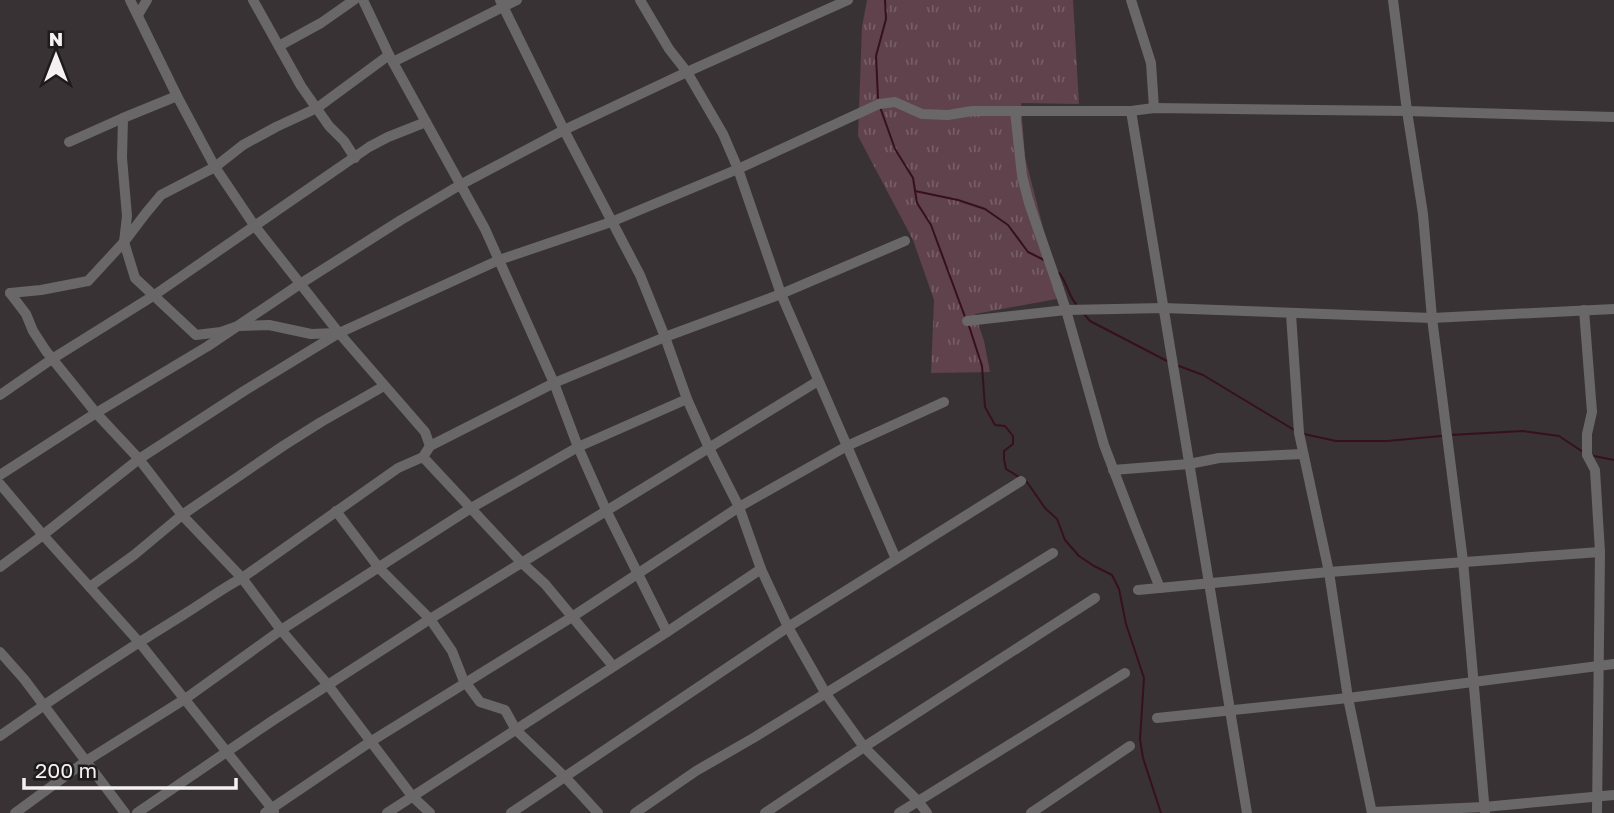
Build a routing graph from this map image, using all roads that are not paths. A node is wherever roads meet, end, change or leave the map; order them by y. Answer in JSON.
{"nodes":[{"id":1,"x":130,"y":0,"type":"edge"},
{"id":2,"x":147,"y":0,"type":"edge"},
{"id":3,"x":253,"y":0,"type":"edge"},
{"id":4,"x":354,"y":0,"type":"edge"},
{"id":5,"x":363,"y":0,"type":"edge"},
{"id":6,"x":517,"y":0,"type":"edge"},
{"id":7,"x":640,"y":0,"type":"edge"},
{"id":8,"x":848,"y":0,"type":"edge"},
{"id":9,"x":1131,"y":0,"type":"edge"},
{"id":10,"x":1393,"y":0,"type":"edge"},
{"id":11,"x":502,"y":3,"type":"edge"},
{"id":12,"x":138,"y":15,"type":"junction"},
{"id":13,"x":279,"y":46,"type":"junction"},
{"id":14,"x":391,"y":59,"type":"junction"},
{"id":15,"x":687,"y":72,"type":"junction"},
{"id":16,"x":177,"y":96,"type":"junction"},
{"id":17,"x":317,"y":108,"type":"junction"},
{"id":18,"x":1154,"y":108,"type":"junction"},
{"id":19,"x":1015,"y":111,"type":"junction"},
{"id":20,"x":1131,"y":111,"type":"junction"},
{"id":21,"x":1407,"y":111,"type":"junction"},
{"id":22,"x":1614,"y":117,"type":"edge"},
{"id":23,"x":123,"y":118,"type":"junction"},
{"id":24,"x":426,"y":122,"type":"junction"},
{"id":25,"x":564,"y":131,"type":"junction"},
{"id":26,"x":69,"y":142,"type":"dead end"},
{"id":27,"x":355,"y":158,"type":"junction"},
{"id":28,"x":215,"y":167,"type":"junction"},
{"id":29,"x":738,"y":169,"type":"junction"},
{"id":30,"x":460,"y":185,"type":"junction"},
{"id":31,"x":611,"y":222,"type":"junction"},
{"id":32,"x":254,"y":225,"type":"junction"},
{"id":33,"x":905,"y":241,"type":"dead end"},
{"id":34,"x":124,"y":243,"type":"junction"},
{"id":35,"x":499,"y":260,"type":"junction"},
{"id":36,"x":300,"y":284,"type":"junction"},
{"id":37,"x":781,"y":294,"type":"junction"},
{"id":38,"x":153,"y":296,"type":"junction"},
{"id":39,"x":1164,"y":308,"type":"junction"},
{"id":40,"x":1614,"y":309,"type":"edge"},
{"id":41,"x":1066,"y":310,"type":"junction"},
{"id":42,"x":1584,"y":310,"type":"junction"},
{"id":43,"x":1291,"y":314,"type":"junction"},
{"id":44,"x":1432,"y":318,"type":"junction"},
{"id":45,"x":967,"y":321,"type":"dead end"},
{"id":46,"x":238,"y":326,"type":"junction"},
{"id":47,"x":339,"y":332,"type":"junction"},
{"id":48,"x":665,"y":337,"type":"junction"},
{"id":49,"x":52,"y":359,"type":"junction"},
{"id":50,"x":818,"y":381,"type":"junction"},
{"id":51,"x":554,"y":383,"type":"junction"},
{"id":52,"x":384,"y":386,"type":"junction"},
{"id":53,"x":0,"y":395,"type":"edge"},
{"id":54,"x":687,"y":399,"type":"junction"},
{"id":55,"x":944,"y":402,"type":"dead end"},
{"id":56,"x":96,"y":413,"type":"junction"},
{"id":57,"x":430,"y":446,"type":"junction"},
{"id":58,"x":847,"y":446,"type":"junction"},
{"id":59,"x":578,"y":447,"type":"junction"},
{"id":60,"x":709,"y":448,"type":"junction"},
{"id":61,"x":1303,"y":454,"type":"junction"},
{"id":62,"x":423,"y":457,"type":"junction"},
{"id":63,"x":139,"y":459,"type":"junction"},
{"id":64,"x":1189,"y":464,"type":"junction"},
{"id":65,"x":1113,"y":470,"type":"junction"},
{"id":66,"x":0,"y":475,"type":"edge"},
{"id":67,"x":1021,"y":481,"type":"dead end"},
{"id":68,"x":0,"y":484,"type":"edge"},
{"id":69,"x":739,"y":507,"type":"junction"},
{"id":70,"x":471,"y":508,"type":"junction"},
{"id":71,"x":606,"y":510,"type":"junction"},
{"id":72,"x":336,"y":511,"type":"junction"},
{"id":73,"x":182,"y":515,"type":"junction"},
{"id":74,"x":43,"y":535,"type":"junction"},
{"id":75,"x":1053,"y":552,"type":"dead end"},
{"id":76,"x":1600,"y":552,"type":"junction"},
{"id":77,"x":896,"y":559,"type":"junction"},
{"id":78,"x":1463,"y":561,"type":"junction"},
{"id":79,"x":521,"y":562,"type":"junction"},
{"id":80,"x":0,"y":567,"type":"edge"},
{"id":81,"x":379,"y":568,"type":"junction"},
{"id":82,"x":761,"y":569,"type":"junction"},
{"id":83,"x":1329,"y":572,"type":"junction"},
{"id":84,"x":638,"y":573,"type":"junction"},
{"id":85,"x":242,"y":578,"type":"junction"},
{"id":86,"x":1209,"y":583,"type":"junction"},
{"id":87,"x":90,"y":586,"type":"junction"},
{"id":88,"x":1160,"y":588,"type":"junction"},
{"id":89,"x":1138,"y":590,"type":"dead end"},
{"id":90,"x":1095,"y":598,"type":"dead end"},
{"id":91,"x":572,"y":617,"type":"junction"},
{"id":92,"x":429,"y":619,"type":"junction"},
{"id":93,"x":788,"y":626,"type":"junction"},
{"id":94,"x":281,"y":630,"type":"junction"},
{"id":95,"x":667,"y":632,"type":"junction"},
{"id":96,"x":139,"y":642,"type":"junction"},
{"id":97,"x":0,"y":652,"type":"edge"},
{"id":98,"x":1614,"y":664,"type":"edge"},
{"id":99,"x":1598,"y":665,"type":"junction"},
{"id":100,"x":613,"y":666,"type":"junction"},
{"id":101,"x":1125,"y":673,"type":"dead end"},
{"id":102,"x":1473,"y":682,"type":"junction"},
{"id":103,"x":465,"y":683,"type":"junction"},
{"id":104,"x":328,"y":685,"type":"junction"},
{"id":105,"x":826,"y":694,"type":"junction"},
{"id":106,"x":1348,"y":698,"type":"junction"},
{"id":107,"x":185,"y":699,"type":"junction"},
{"id":108,"x":43,"y":705,"type":"junction"},
{"id":109,"x":1230,"y":711,"type":"junction"},
{"id":110,"x":1157,"y":718,"type":"dead end"},
{"id":111,"x":516,"y":730,"type":"junction"},
{"id":112,"x":0,"y":736,"type":"edge"},
{"id":113,"x":370,"y":741,"type":"junction"},
{"id":114,"x":1130,"y":746,"type":"dead end"},
{"id":115,"x":864,"y":747,"type":"junction"},
{"id":116,"x":226,"y":752,"type":"junction"},
{"id":117,"x":86,"y":761,"type":"junction"},
{"id":118,"x":565,"y":777,"type":"junction"},
{"id":119,"x":1614,"y":794,"type":"edge"},
{"id":120,"x":412,"y":796,"type":"junction"},
{"id":121,"x":1597,"y":796,"type":"junction"},
{"id":122,"x":918,"y":801,"type":"junction"},
{"id":123,"x":1485,"y":810,"type":"edge"},
{"id":124,"x":271,"y":811,"type":"edge"},
{"id":125,"x":15,"y":813,"type":"edge"},
{"id":126,"x":125,"y":813,"type":"edge"},
{"id":127,"x":137,"y":813,"type":"edge"},
{"id":128,"x":387,"y":813,"type":"edge"},
{"id":129,"x":430,"y":813,"type":"edge"},
{"id":130,"x":511,"y":813,"type":"edge"},
{"id":131,"x":597,"y":813,"type":"edge"},
{"id":132,"x":635,"y":813,"type":"edge"},
{"id":133,"x":765,"y":813,"type":"edge"},
{"id":134,"x":898,"y":813,"type":"edge"},
{"id":135,"x":927,"y":813,"type":"edge"},
{"id":136,"x":1031,"y":813,"type":"edge"},
{"id":137,"x":1247,"y":813,"type":"edge"},
{"id":138,"x":1372,"y":813,"type":"edge"},
{"id":139,"x":1597,"y":813,"type":"edge"}],
"edges":[{"from":1,"to":12,"type":"street"},
{"from":2,"to":12,"type":"street"},
{"from":3,"to":13,"type":"street"},
{"from":4,"to":13,"type":"street"},
{"from":5,"to":14,"type":"street"},
{"from":6,"to":11,"type":"street"},
{"from":7,"to":15,"type":"street"},
{"from":8,"to":15,"type":"street"},
{"from":9,"to":18,"type":"street"},
{"from":10,"to":21,"type":"street"},
{"from":11,"to":14,"type":"street"},
{"from":11,"to":25,"type":"street"},
{"from":12,"to":16,"type":"street"},
{"from":13,"to":17,"type":"street"},
{"from":14,"to":17,"type":"street"},
{"from":14,"to":24,"type":"street"},
{"from":15,"to":25,"type":"street"},
{"from":15,"to":29,"type":"street"},
{"from":16,"to":23,"type":"street"},
{"from":16,"to":28,"type":"street"},
{"from":17,"to":27,"type":"street"},
{"from":17,"to":28,"type":"street"},
{"from":18,"to":20,"type":"street"},
{"from":18,"to":21,"type":"street"},
{"from":19,"to":20,"type":"street"},
{"from":19,"to":29,"type":"street"},
{"from":19,"to":41,"type":"street"},
{"from":20,"to":39,"type":"street"},
{"from":21,"to":22,"type":"street"},
{"from":21,"to":44,"type":"street"},
{"from":23,"to":26,"type":"street"},
{"from":23,"to":34,"type":"street"},
{"from":24,"to":27,"type":"street"},
{"from":24,"to":30,"type":"street"},
{"from":25,"to":30,"type":"street"},
{"from":25,"to":31,"type":"street"},
{"from":27,"to":32,"type":"street"},
{"from":28,"to":32,"type":"street"},
{"from":28,"to":34,"type":"street"},
{"from":29,"to":31,"type":"street"},
{"from":29,"to":37,"type":"street"},
{"from":30,"to":35,"type":"street"},
{"from":30,"to":36,"type":"street"},
{"from":31,"to":35,"type":"street"},
{"from":31,"to":48,"type":"street"},
{"from":32,"to":36,"type":"street"},
{"from":32,"to":38,"type":"street"},
{"from":33,"to":37,"type":"street"},
{"from":34,"to":38,"type":"street"},
{"from":34,"to":49,"type":"street"},
{"from":35,"to":47,"type":"street"},
{"from":35,"to":51,"type":"street"},
{"from":36,"to":46,"type":"street"},
{"from":36,"to":47,"type":"street"},
{"from":37,"to":48,"type":"street"},
{"from":37,"to":50,"type":"street"},
{"from":38,"to":46,"type":"street"},
{"from":38,"to":49,"type":"street"},
{"from":39,"to":41,"type":"street"},
{"from":39,"to":43,"type":"street"},
{"from":39,"to":64,"type":"street"},
{"from":40,"to":42,"type":"street"},
{"from":41,"to":45,"type":"street"},
{"from":41,"to":65,"type":"street"},
{"from":42,"to":44,"type":"street"},
{"from":42,"to":76,"type":"street"},
{"from":43,"to":44,"type":"street"},
{"from":43,"to":61,"type":"street"},
{"from":44,"to":78,"type":"street"},
{"from":46,"to":47,"type":"street"},
{"from":46,"to":56,"type":"street"},
{"from":47,"to":52,"type":"street"},
{"from":47,"to":63,"type":"street"},
{"from":48,"to":51,"type":"street"},
{"from":48,"to":54,"type":"street"},
{"from":49,"to":53,"type":"street"},
{"from":49,"to":56,"type":"street"},
{"from":50,"to":58,"type":"street"},
{"from":50,"to":60,"type":"street"},
{"from":51,"to":57,"type":"street"},
{"from":51,"to":59,"type":"street"},
{"from":52,"to":57,"type":"street"},
{"from":52,"to":73,"type":"street"},
{"from":54,"to":59,"type":"street"},
{"from":54,"to":60,"type":"street"},
{"from":55,"to":58,"type":"street"},
{"from":56,"to":63,"type":"street"},
{"from":56,"to":66,"type":"street"},
{"from":57,"to":62,"type":"street"},
{"from":58,"to":69,"type":"street"},
{"from":58,"to":77,"type":"street"},
{"from":59,"to":70,"type":"street"},
{"from":59,"to":71,"type":"street"},
{"from":60,"to":69,"type":"street"},
{"from":60,"to":71,"type":"street"},
{"from":61,"to":64,"type":"street"},
{"from":61,"to":83,"type":"street"},
{"from":62,"to":70,"type":"street"},
{"from":62,"to":72,"type":"street"},
{"from":63,"to":73,"type":"street"},
{"from":63,"to":74,"type":"street"},
{"from":64,"to":65,"type":"street"},
{"from":64,"to":86,"type":"street"},
{"from":65,"to":88,"type":"street"},
{"from":67,"to":77,"type":"street"},
{"from":68,"to":74,"type":"street"},
{"from":69,"to":82,"type":"street"},
{"from":69,"to":84,"type":"street"},
{"from":70,"to":79,"type":"street"},
{"from":70,"to":81,"type":"street"},
{"from":71,"to":79,"type":"street"},
{"from":71,"to":84,"type":"street"},
{"from":72,"to":81,"type":"street"},
{"from":72,"to":85,"type":"street"},
{"from":73,"to":85,"type":"street"},
{"from":73,"to":87,"type":"street"},
{"from":74,"to":80,"type":"street"},
{"from":74,"to":87,"type":"street"},
{"from":75,"to":105,"type":"street"},
{"from":76,"to":78,"type":"street"},
{"from":76,"to":99,"type":"street"},
{"from":77,"to":93,"type":"street"},
{"from":78,"to":83,"type":"street"},
{"from":78,"to":102,"type":"street"},
{"from":79,"to":91,"type":"street"},
{"from":79,"to":92,"type":"street"},
{"from":81,"to":92,"type":"street"},
{"from":81,"to":94,"type":"street"},
{"from":82,"to":93,"type":"street"},
{"from":82,"to":95,"type":"street"},
{"from":83,"to":86,"type":"street"},
{"from":83,"to":106,"type":"street"},
{"from":84,"to":91,"type":"street"},
{"from":84,"to":95,"type":"street"},
{"from":85,"to":94,"type":"street"},
{"from":85,"to":96,"type":"street"},
{"from":86,"to":88,"type":"street"},
{"from":86,"to":109,"type":"street"},
{"from":87,"to":96,"type":"street"},
{"from":88,"to":89,"type":"street"},
{"from":90,"to":115,"type":"street"},
{"from":91,"to":100,"type":"street"},
{"from":91,"to":103,"type":"street"},
{"from":92,"to":103,"type":"street"},
{"from":92,"to":104,"type":"street"},
{"from":93,"to":105,"type":"street"},
{"from":93,"to":118,"type":"street"},
{"from":94,"to":104,"type":"street"},
{"from":94,"to":107,"type":"street"},
{"from":95,"to":100,"type":"street"},
{"from":96,"to":107,"type":"street"},
{"from":96,"to":108,"type":"street"},
{"from":97,"to":108,"type":"street"},
{"from":98,"to":99,"type":"street"},
{"from":99,"to":102,"type":"street"},
{"from":99,"to":121,"type":"street"},
{"from":100,"to":111,"type":"street"},
{"from":101,"to":122,"type":"street"},
{"from":102,"to":106,"type":"street"},
{"from":102,"to":123,"type":"street"},
{"from":103,"to":111,"type":"street"},
{"from":103,"to":113,"type":"street"},
{"from":104,"to":113,"type":"street"},
{"from":104,"to":116,"type":"street"},
{"from":105,"to":115,"type":"street"},
{"from":105,"to":132,"type":"street"},
{"from":106,"to":109,"type":"street"},
{"from":106,"to":138,"type":"street"},
{"from":107,"to":116,"type":"street"},
{"from":107,"to":117,"type":"street"},
{"from":108,"to":112,"type":"street"},
{"from":108,"to":117,"type":"street"},
{"from":109,"to":110,"type":"street"},
{"from":109,"to":137,"type":"street"},
{"from":111,"to":118,"type":"street"},
{"from":111,"to":120,"type":"street"},
{"from":113,"to":120,"type":"street"},
{"from":113,"to":124,"type":"street"},
{"from":114,"to":136,"type":"street"},
{"from":115,"to":122,"type":"street"},
{"from":115,"to":133,"type":"street"},
{"from":116,"to":124,"type":"street"},
{"from":116,"to":127,"type":"street"},
{"from":117,"to":125,"type":"street"},
{"from":117,"to":126,"type":"street"},
{"from":118,"to":130,"type":"street"},
{"from":118,"to":131,"type":"street"},
{"from":119,"to":121,"type":"street"},
{"from":120,"to":128,"type":"street"},
{"from":120,"to":129,"type":"street"},
{"from":121,"to":123,"type":"street"},
{"from":121,"to":139,"type":"street"},
{"from":122,"to":134,"type":"street"},
{"from":122,"to":135,"type":"street"},
{"from":123,"to":138,"type":"street"}]}
